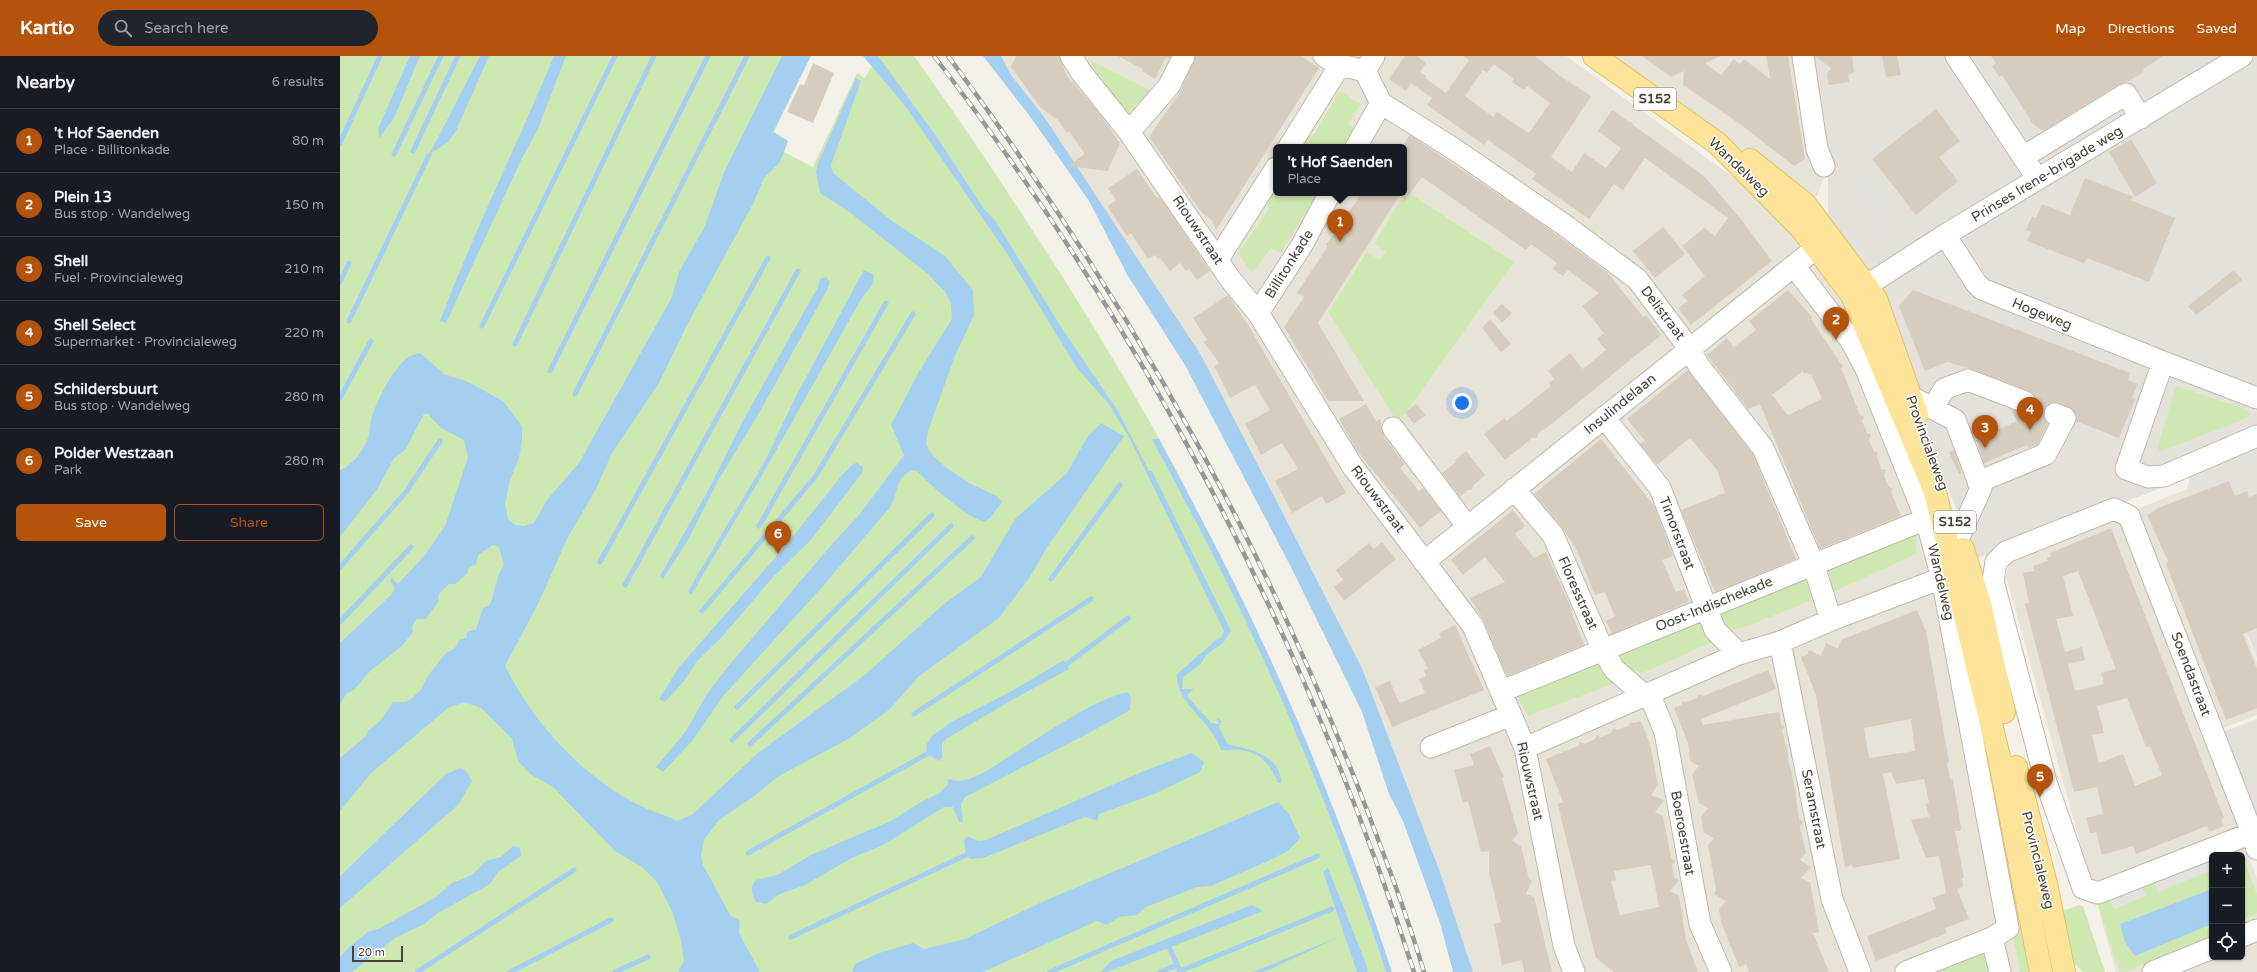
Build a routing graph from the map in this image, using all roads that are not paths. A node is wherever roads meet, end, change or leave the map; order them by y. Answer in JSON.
{"nodes":[{"id":1,"x":1184,"y":56,"type":"edge"},
{"id":2,"x":1594,"y":56,"type":"edge"},
{"id":3,"x":1803,"y":56,"type":"edge"},
{"id":4,"x":1956,"y":56,"type":"edge"},
{"id":5,"x":2242,"y":56,"type":"edge"},
{"id":6,"x":1332,"y":61,"type":"edge"},
{"id":7,"x":1076,"y":64,"type":"edge"},
{"id":8,"x":1370,"y":64,"type":"edge"},
{"id":9,"x":1380,"y":103,"type":"junction"},
{"id":10,"x":2141,"y":118,"type":"junction"},
{"id":11,"x":1129,"y":132,"type":"junction"},
{"id":12,"x":1717,"y":143,"type":"junction"},
{"id":13,"x":1290,"y":144,"type":"edge"},
{"id":14,"x":1358,"y":144,"type":"edge"},
{"id":15,"x":2023,"y":157,"type":"junction"},
{"id":16,"x":1824,"y":166,"type":"dead end"},
{"id":17,"x":1273,"y":173,"type":"edge"},
{"id":18,"x":2038,"y":180,"type":"junction"},
{"id":19,"x":1328,"y":196,"type":"edge"},
{"id":20,"x":1945,"y":235,"type":"junction"},
{"id":21,"x":1816,"y":248,"type":"junction"},
{"id":22,"x":1218,"y":260,"type":"junction"},
{"id":23,"x":1794,"y":266,"type":"junction"},
{"id":24,"x":1859,"y":290,"type":"junction"},
{"id":25,"x":1258,"y":313,"type":"junction"},
{"id":26,"x":1690,"y":348,"type":"junction"},
{"id":27,"x":2163,"y":362,"type":"junction"},
{"id":28,"x":1911,"y":398,"type":"junction"},
{"id":29,"x":2257,"y":398,"type":"edge"},
{"id":30,"x":2025,"y":402,"type":"tunnel mouth"},
{"id":31,"x":1933,"y":408,"type":"junction"},
{"id":32,"x":2060,"y":416,"type":"dead end"},
{"id":33,"x":1604,"y":417,"type":"junction"},
{"id":34,"x":1393,"y":428,"type":"dead end"},
{"id":35,"x":2257,"y":436,"type":"edge"},
{"id":36,"x":1978,"y":482,"type":"junction"},
{"id":37,"x":1514,"y":489,"type":"junction"},
{"id":38,"x":1926,"y":519,"type":"junction"},
{"id":39,"x":1467,"y":526,"type":"junction"},
{"id":40,"x":1959,"y":537,"type":"junction"},
{"id":41,"x":1424,"y":562,"type":"junction"},
{"id":42,"x":1813,"y":563,"type":"junction"},
{"id":43,"x":1942,"y":578,"type":"junction"},
{"id":44,"x":1706,"y":608,"type":"junction"},
{"id":45,"x":1831,"y":620,"type":"junction"},
{"id":46,"x":1780,"y":642,"type":"junction"},
{"id":47,"x":1603,"y":650,"type":"junction"},
{"id":48,"x":1739,"y":654,"type":"junction"},
{"id":49,"x":1502,"y":691,"type":"junction"},
{"id":50,"x":1646,"y":694,"type":"junction"},
{"id":51,"x":1511,"y":715,"type":"junction"},
{"id":52,"x":1431,"y":747,"type":"dead end"},
{"id":53,"x":1525,"y":748,"type":"junction"},
{"id":54,"x":2254,"y":841,"type":"edge"},
{"id":55,"x":2257,"y":930,"type":"edge"},
{"id":56,"x":2000,"y":933,"type":"junction"},
{"id":57,"x":2245,"y":935,"type":"edge"},
{"id":58,"x":2209,"y":949,"type":"edge"},
{"id":59,"x":2165,"y":970,"type":"edge"},
{"id":60,"x":1574,"y":972,"type":"edge"},
{"id":61,"x":1721,"y":972,"type":"edge"},
{"id":62,"x":1860,"y":972,"type":"edge"},
{"id":63,"x":1906,"y":972,"type":"edge"},
{"id":64,"x":2000,"y":972,"type":"edge"},
{"id":65,"x":2040,"y":972,"type":"edge"},
{"id":66,"x":2064,"y":972,"type":"edge"}],
"edges":[{"from":1,"to":11,"type":"street"},
{"from":2,"to":12,"type":"main road","name":"Wandelweg","number":"S152"},
{"from":3,"to":16,"type":"street"},
{"from":4,"to":15,"type":"street"},
{"from":5,"to":10,"type":"street","name":"Prinses Irene-brigade weg"},
{"from":6,"to":8,"type":"street"},
{"from":6,"to":13,"type":"street"},
{"from":7,"to":11,"type":"street","name":"Riouwstraat"},
{"from":8,"to":9,"type":"street"},
{"from":9,"to":14,"type":"street"},
{"from":9,"to":26,"type":"street","name":"Delistraat"},
{"from":10,"to":15,"type":"street"},
{"from":10,"to":18,"type":"street","name":"Prinses Irene-brigade weg"},
{"from":11,"to":22,"type":"street","name":"Riouwstraat"},
{"from":12,"to":21,"type":"main road","name":"Wandelweg","number":"S152"},
{"from":12,"to":24,"type":"main road","name":"Provincialeweg","number":"S152"},
{"from":15,"to":18,"type":"street"},
{"from":17,"to":22,"type":"street"},
{"from":18,"to":20,"type":"street","name":"Prinses Irene-brigade weg"},
{"from":19,"to":25,"type":"street","name":"Billitonkade"},
{"from":20,"to":24,"type":"street","name":"Prinses Irene-brigade weg"},
{"from":20,"to":27,"type":"street","name":"Hogeweg"},
{"from":21,"to":23,"type":"street","name":"Insulindelaan"},
{"from":21,"to":24,"type":"main road","name":"Provincialeweg","number":"S152"},
{"from":22,"to":25,"type":"street","name":"Riouwstraat"},
{"from":23,"to":26,"type":"street","name":"Insulindelaan"},
{"from":23,"to":38,"type":"street","name":"Wandelweg"},
{"from":24,"to":28,"type":"main road","name":"Provincialeweg","number":"S152"},
{"from":24,"to":65,"type":"main road","name":"Provincialeweg","number":"S152"},
{"from":25,"to":41,"type":"street","name":"Riouwstraat"},
{"from":26,"to":33,"type":"street","name":"Insulindelaan"},
{"from":26,"to":42,"type":"street","name":"Delistraat"},
{"from":27,"to":29,"type":"street","name":"Hogeweg"},
{"from":27,"to":35,"type":"street"},
{"from":28,"to":31,"type":"street"},
{"from":28,"to":40,"type":"main road","name":"Provincialeweg","number":"S152"},
{"from":30,"to":31,"type":"street"},
{"from":31,"to":36,"type":"street"},
{"from":32,"to":36,"type":"street"},
{"from":33,"to":37,"type":"street","name":"Insulindelaan"},
{"from":33,"to":44,"type":"street","name":"Timorstraat"},
{"from":34,"to":39,"type":"street"},
{"from":36,"to":40,"type":"street"},
{"from":37,"to":39,"type":"street","name":"Insulindelaan"},
{"from":37,"to":47,"type":"street","name":"Floresstraat"},
{"from":38,"to":42,"type":"street","name":"Oost-Indischekade"},
{"from":38,"to":43,"type":"street","name":"Wandelweg"},
{"from":39,"to":41,"type":"street","name":"Insulindelaan"},
{"from":40,"to":66,"type":"main road","name":"Provincialeweg","number":"S152"},
{"from":41,"to":49,"type":"street","name":"Riouwstraat"},
{"from":42,"to":44,"type":"street","name":"Oost-Indischekade"},
{"from":42,"to":45,"type":"street","name":"Delistraat"},
{"from":43,"to":45,"type":"street"},
{"from":43,"to":56,"type":"street","name":"Wandelweg"},
{"from":44,"to":47,"type":"street","name":"Oost-Indischekade"},
{"from":44,"to":48,"type":"street","name":"Timorstraat"},
{"from":45,"to":46,"type":"street"},
{"from":46,"to":48,"type":"street"},
{"from":46,"to":62,"type":"street","name":"Seramstraat"},
{"from":47,"to":49,"type":"street","name":"Oost-Indischekade"},
{"from":47,"to":50,"type":"street","name":"Floresstraat"},
{"from":48,"to":50,"type":"street"},
{"from":49,"to":51,"type":"street","name":"Riouwstraat"},
{"from":50,"to":53,"type":"street"},
{"from":50,"to":61,"type":"street","name":"Boeroestraat"},
{"from":51,"to":52,"type":"street"},
{"from":51,"to":53,"type":"street","name":"Riouwstraat"},
{"from":53,"to":60,"type":"street","name":"Riouwstraat"},
{"from":54,"to":54,"type":"street","name":"Soendastraat"},
{"from":55,"to":57,"type":"street"},
{"from":56,"to":63,"type":"street"},
{"from":56,"to":64,"type":"street","name":"Wandelweg"},
{"from":58,"to":59,"type":"street"}]}
